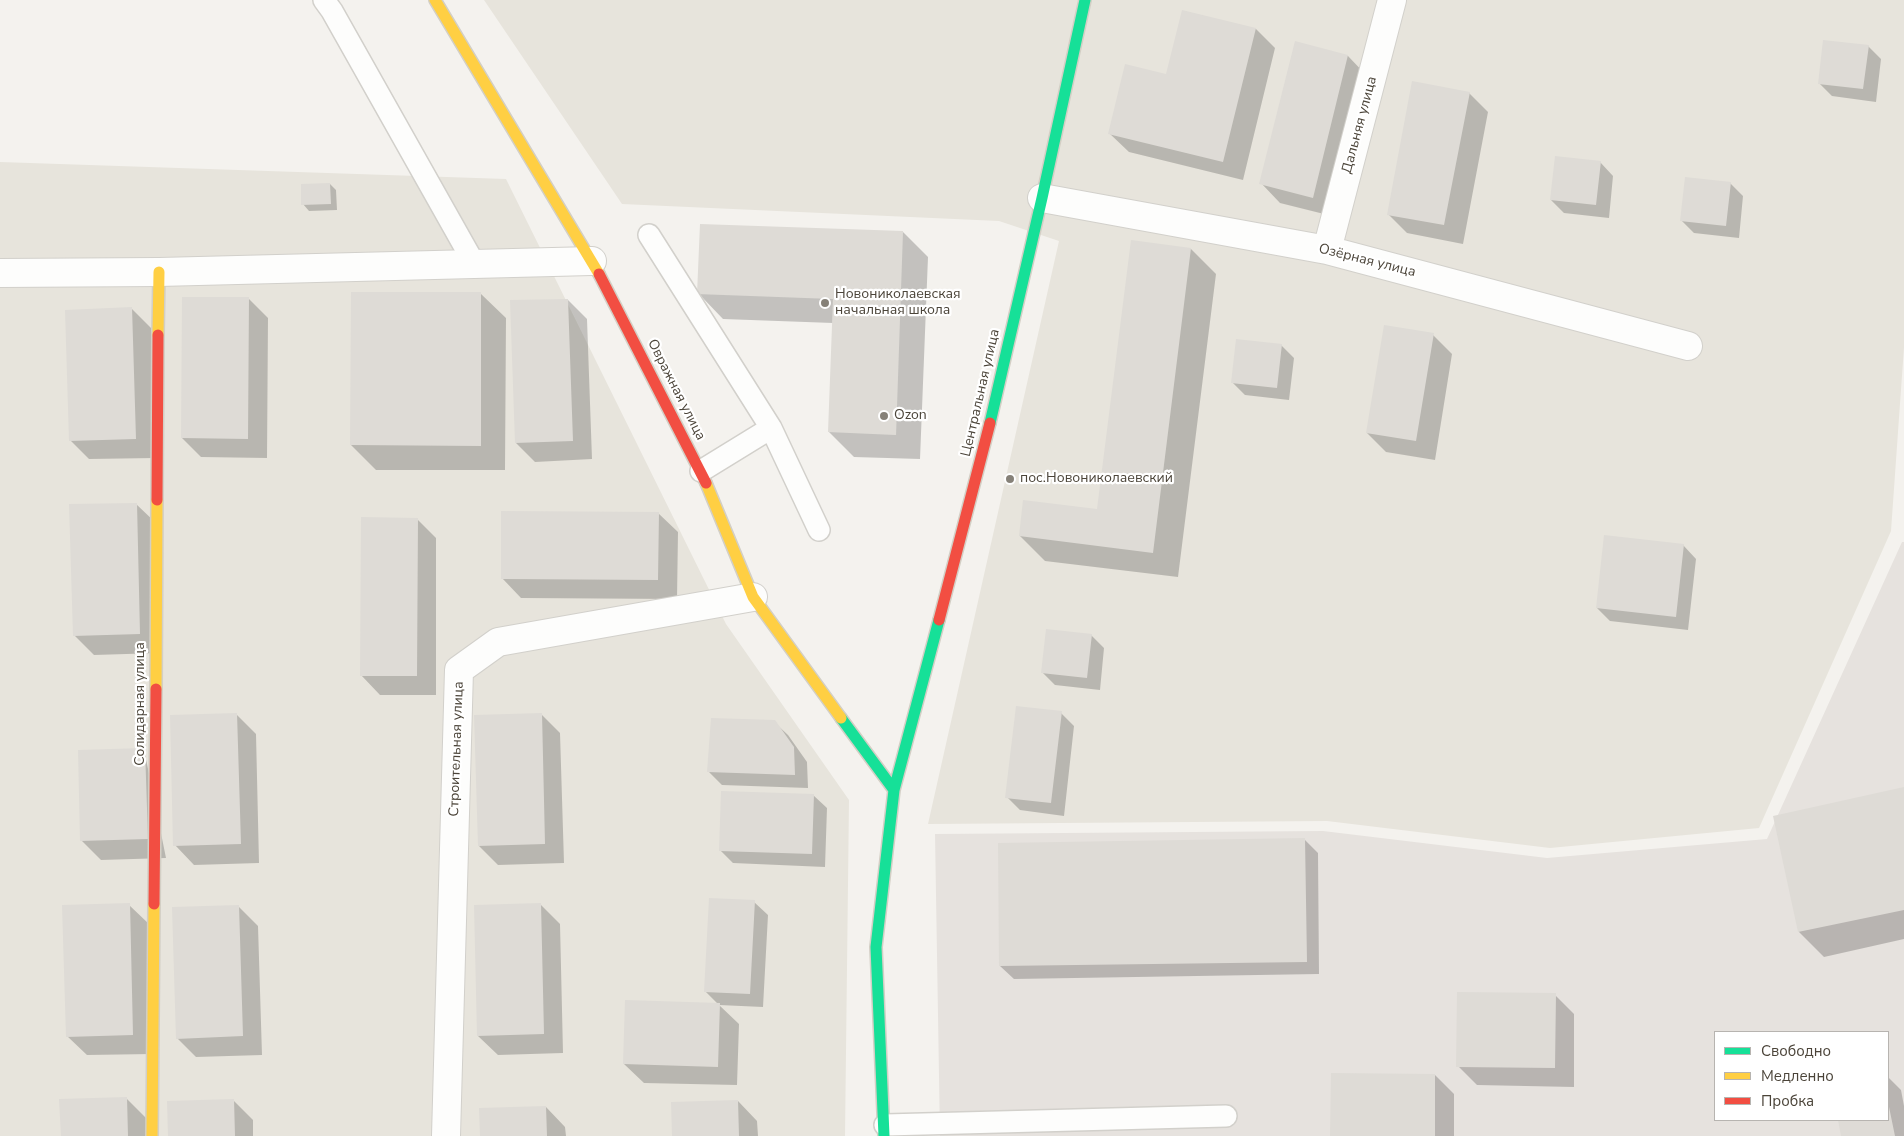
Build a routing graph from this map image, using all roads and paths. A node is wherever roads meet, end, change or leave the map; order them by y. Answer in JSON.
{"nodes":[{"id":1,"x":324,"y":0,"type":"edge"},
{"id":2,"x":435,"y":0,"type":"edge"},
{"id":3,"x":1085,"y":0,"type":"edge"},
{"id":4,"x":1392,"y":0,"type":"edge"},
{"id":5,"x":1042,"y":198,"type":"junction"},
{"id":6,"x":649,"y":235,"type":"dead end"},
{"id":7,"x":1327,"y":250,"type":"junction"},
{"id":8,"x":592,"y":261,"type":"junction"},
{"id":9,"x":475,"y":265,"type":"junction"},
{"id":10,"x":159,"y":272,"type":"junction"},
{"id":11,"x":0,"y":273,"type":"edge"},
{"id":12,"x":1688,"y":346,"type":"dead end"},
{"id":13,"x":771,"y":428,"type":"junction"},
{"id":14,"x":701,"y":471,"type":"junction"},
{"id":15,"x":819,"y":530,"type":"dead end"},
{"id":16,"x":753,"y":597,"type":"junction"},
{"id":17,"x":894,"y":790,"type":"junction"},
{"id":18,"x":1226,"y":1116,"type":"dead end"},
{"id":19,"x":884,"y":1131,"type":"edge"},
{"id":20,"x":152,"y":1136,"type":"edge"},
{"id":21,"x":446,"y":1136,"type":"edge"}],
"edges":[{"from":1,"to":9,"type":"lane"},
{"from":2,"to":8,"type":"street","name":"Овражная улица"},
{"from":3,"to":5,"type":"street","name":"Центральная улица"},
{"from":4,"to":7,"type":"street","name":"Дальняя улица"},
{"from":5,"to":7,"type":"street","name":"Озёрная улица"},
{"from":5,"to":17,"type":"street","name":"Центральная улица"},
{"from":6,"to":13,"type":"lane"},
{"from":7,"to":12,"type":"street","name":"Озёрная улица"},
{"from":8,"to":9,"type":"street"},
{"from":8,"to":14,"type":"street","name":"Овражная улица"},
{"from":9,"to":10,"type":"street"},
{"from":10,"to":11,"type":"street"},
{"from":10,"to":20,"type":"street","name":"Солидарная улица"},
{"from":13,"to":14,"type":"lane"},
{"from":13,"to":15,"type":"lane"},
{"from":14,"to":16,"type":"street","name":"Овражная улица"},
{"from":16,"to":17,"type":"street","name":"Овражная улица"},
{"from":16,"to":21,"type":"street","name":"Строительная улица"},
{"from":17,"to":19,"type":"street","name":"Центральная улица"},
{"from":18,"to":19,"type":"lane"}]}
